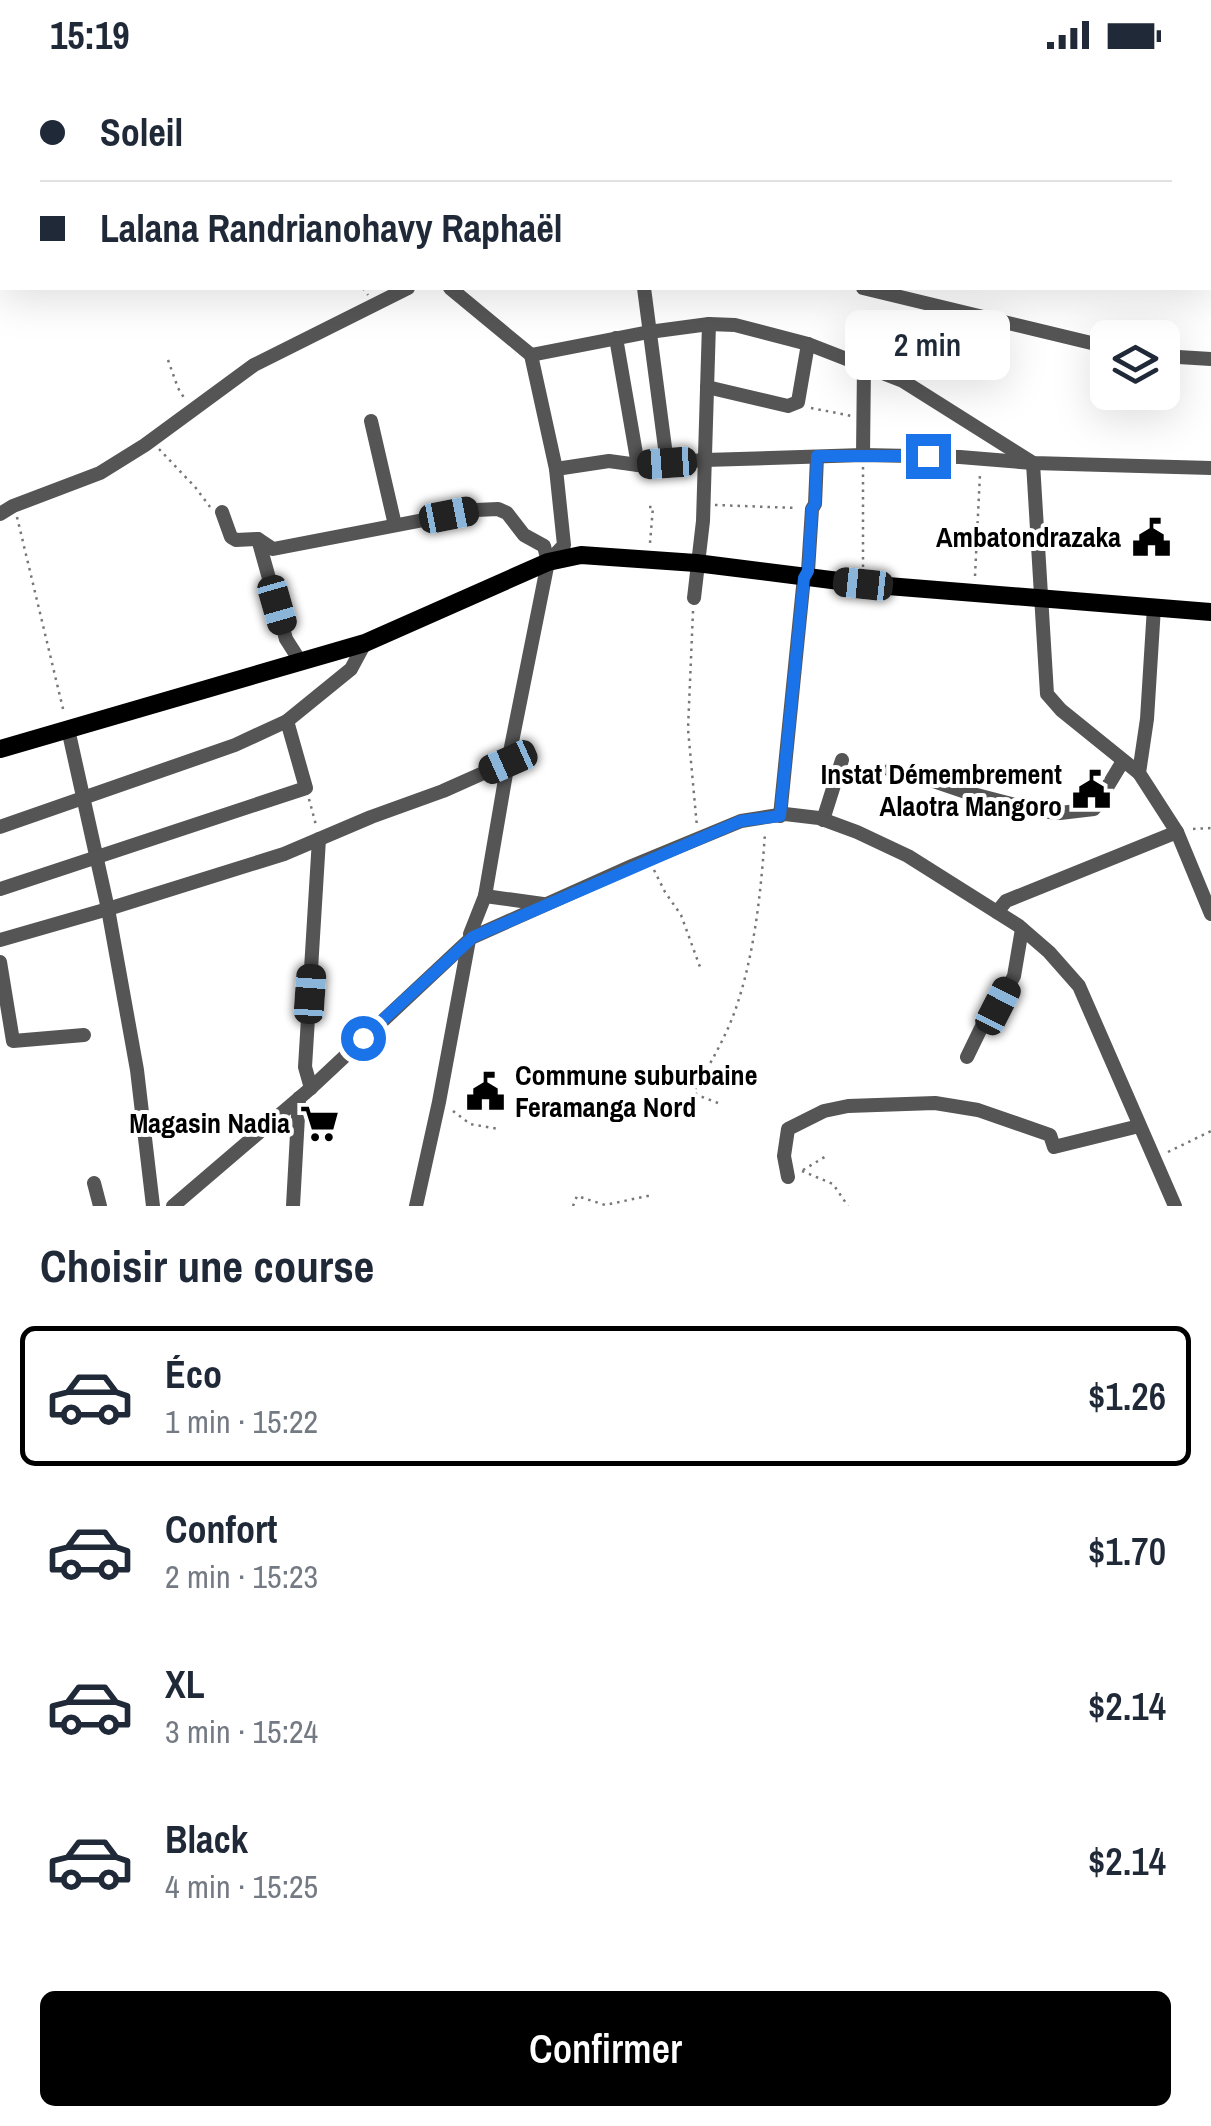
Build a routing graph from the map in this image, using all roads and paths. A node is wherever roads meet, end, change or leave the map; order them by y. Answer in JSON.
{"nodes":[{"id":1,"x":406,"y":290,"type":"edge"},
{"id":2,"x":452,"y":290,"type":"edge"},
{"id":3,"x":644,"y":290,"type":"edge"},
{"id":4,"x":871,"y":290,"type":"edge"},
{"id":5,"x":709,"y":324,"type":"junction"},
{"id":6,"x":648,"y":332,"type":"junction"},
{"id":7,"x":616,"y":338,"type":"junction"},
{"id":8,"x":1090,"y":343,"type":"edge"},
{"id":9,"x":808,"y":344,"type":"junction"},
{"id":10,"x":531,"y":354,"type":"junction"},
{"id":11,"x":1180,"y":357,"type":"edge"},
{"id":12,"x":1211,"y":359,"type":"edge"},
{"id":13,"x":168,"y":360,"type":"dead end"},
{"id":14,"x":864,"y":364,"type":"junction"},
{"id":15,"x":707,"y":387,"type":"junction"},
{"id":16,"x":798,"y":402,"type":"junction"},
{"id":17,"x":192,"y":410,"type":"junction"},
{"id":18,"x":863,"y":418,"type":"junction"},
{"id":19,"x":371,"y":421,"type":"dead end"},
{"id":20,"x":152,"y":440,"type":"junction"},
{"id":21,"x":863,"y":455,"type":"junction"},
{"id":22,"x":817,"y":456,"type":"junction"},
{"id":23,"x":980,"y":458,"type":"junction"},
{"id":24,"x":705,"y":460,"type":"junction"},
{"id":25,"x":667,"y":463,"type":"junction"},
{"id":26,"x":1033,"y":463,"type":"junction"},
{"id":27,"x":638,"y":465,"type":"junction"},
{"id":28,"x":1211,"y":468,"type":"edge"},
{"id":29,"x":556,"y":469,"type":"junction"},
{"id":30,"x":703,"y":504,"type":"junction"},
{"id":31,"x":649,"y":507,"type":"dead end"},
{"id":32,"x":812,"y":509,"type":"junction"},
{"id":33,"x":7,"y":510,"type":"edge"},
{"id":34,"x":222,"y":512,"type":"joint"},
{"id":35,"x":395,"y":526,"type":"junction"},
{"id":36,"x":258,"y":539,"type":"junction"},
{"id":37,"x":649,"y":560,"type":"junction"},
{"id":38,"x":548,"y":562,"type":"junction"},
{"id":39,"x":696,"y":563,"type":"junction"},
{"id":40,"x":804,"y":578,"type":"junction"},
{"id":41,"x":863,"y":584,"type":"junction"},
{"id":42,"x":974,"y":594,"type":"junction"},
{"id":43,"x":694,"y":598,"type":"joint"},
{"id":44,"x":1041,"y":598,"type":"junction"},
{"id":45,"x":1154,"y":608,"type":"junction"},
{"id":46,"x":1211,"y":612,"type":"edge"},
{"id":47,"x":365,"y":644,"type":"junction"},
{"id":48,"x":300,"y":660,"type":"junction"},
{"id":49,"x":287,"y":721,"type":"junction"},
{"id":50,"x":68,"y":728,"type":"junction"},
{"id":51,"x":0,"y":749,"type":"edge"},
{"id":52,"x":842,"y":760,"type":"dead end"},
{"id":53,"x":1123,"y":761,"type":"junction"},
{"id":54,"x":508,"y":762,"type":"junction"},
{"id":55,"x":890,"y":770,"type":"dead end"},
{"id":56,"x":1139,"y":773,"type":"junction"},
{"id":57,"x":306,"y":788,"type":"junction"},
{"id":58,"x":82,"y":798,"type":"junction"},
{"id":59,"x":773,"y":816,"type":"junction"},
{"id":60,"x":823,"y":820,"type":"junction"},
{"id":61,"x":0,"y":827,"type":"edge"},
{"id":62,"x":1211,"y":828,"type":"edge"},
{"id":63,"x":1177,"y":832,"type":"junction"},
{"id":64,"x":698,"y":838,"type":"junction"},
{"id":65,"x":319,"y":839,"type":"junction"},
{"id":66,"x":96,"y":857,"type":"junction"},
{"id":67,"x":649,"y":859,"type":"junction"},
{"id":68,"x":0,"y":889,"type":"edge"},
{"id":69,"x":484,"y":896,"type":"junction"},
{"id":70,"x":544,"y":904,"type":"junction"},
{"id":71,"x":108,"y":910,"type":"junction"},
{"id":72,"x":997,"y":912,"type":"junction"},
{"id":73,"x":1211,"y":914,"type":"edge"},
{"id":74,"x":1022,"y":929,"type":"junction"},
{"id":75,"x":471,"y":937,"type":"junction"},
{"id":76,"x":0,"y":940,"type":"edge"},
{"id":77,"x":0,"y":962,"type":"edge"},
{"id":78,"x":700,"y":967,"type":"dead end"},
{"id":79,"x":84,"y":1035,"type":"dead end"},
{"id":80,"x":968,"y":1056,"type":"dead end"},
{"id":81,"x":304,"y":1093,"type":"junction"},
{"id":82,"x":439,"y":1102,"type":"junction"},
{"id":83,"x":718,"y":1103,"type":"dead end"},
{"id":84,"x":1140,"y":1126,"type":"junction"},
{"id":85,"x":499,"y":1129,"type":"dead end"},
{"id":86,"x":1211,"y":1131,"type":"edge"},
{"id":87,"x":828,"y":1155,"type":"dead end"},
{"id":88,"x":1154,"y":1159,"type":"junction"},
{"id":89,"x":794,"y":1174,"type":"joint"},
{"id":90,"x":94,"y":1183,"type":"dead end"},
{"id":91,"x":833,"y":1184,"type":"dead end"},
{"id":92,"x":652,"y":1196,"type":"dead end"},
{"id":93,"x":100,"y":1206,"type":"edge"},
{"id":94,"x":153,"y":1206,"type":"edge"},
{"id":95,"x":173,"y":1206,"type":"edge"},
{"id":96,"x":294,"y":1206,"type":"edge"},
{"id":97,"x":416,"y":1206,"type":"edge"},
{"id":98,"x":573,"y":1206,"type":"edge"},
{"id":99,"x":848,"y":1206,"type":"edge"},
{"id":100,"x":1176,"y":1206,"type":"edge"}],
"edges":[{"from":1,"to":17,"type":"street"},
{"from":2,"to":10,"type":"street"},
{"from":3,"to":6,"type":"street"},
{"from":4,"to":8,"type":"street"},
{"from":5,"to":6,"type":"street"},
{"from":5,"to":9,"type":"street"},
{"from":5,"to":15,"type":"street"},
{"from":6,"to":7,"type":"street"},
{"from":6,"to":25,"type":"street"},
{"from":7,"to":10,"type":"street"},
{"from":7,"to":27,"type":"street"},
{"from":9,"to":14,"type":"street"},
{"from":9,"to":16,"type":"street"},
{"from":10,"to":29,"type":"street"},
{"from":11,"to":12,"type":"street"},
{"from":13,"to":17,"type":"path"},
{"from":14,"to":18,"type":"street"},
{"from":14,"to":26,"type":"street"},
{"from":15,"to":16,"type":"street"},
{"from":15,"to":24,"type":"street"},
{"from":16,"to":18,"type":"path"},
{"from":17,"to":20,"type":"street"},
{"from":18,"to":21,"type":"street"},
{"from":19,"to":35,"type":"street"},
{"from":20,"to":33,"type":"street"},
{"from":20,"to":34,"type":"path"},
{"from":21,"to":22,"type":"street"},
{"from":21,"to":23,"type":"street"},
{"from":21,"to":41,"type":"path"},
{"from":22,"to":24,"type":"street"},
{"from":22,"to":32,"type":"street"},
{"from":23,"to":26,"type":"street"},
{"from":23,"to":42,"type":"path"},
{"from":24,"to":25,"type":"street"},
{"from":24,"to":30,"type":"street"},
{"from":25,"to":27,"type":"street"},
{"from":26,"to":28,"type":"street"},
{"from":26,"to":44,"type":"street"},
{"from":27,"to":29,"type":"street"},
{"from":29,"to":38,"type":"street"},
{"from":30,"to":32,"type":"path"},
{"from":30,"to":39,"type":"street"},
{"from":31,"to":37,"type":"path"},
{"from":32,"to":40,"type":"street"},
{"from":33,"to":50,"type":"path"},
{"from":34,"to":36,"type":"street"},
{"from":35,"to":36,"type":"street"},
{"from":35,"to":38,"type":"street"},
{"from":36,"to":48,"type":"street"},
{"from":37,"to":38,"type":"main road"},
{"from":37,"to":39,"type":"main road"},
{"from":38,"to":47,"type":"main road"},
{"from":38,"to":54,"type":"street"},
{"from":39,"to":40,"type":"main road"},
{"from":39,"to":43,"type":"street"},
{"from":40,"to":41,"type":"main road"},
{"from":40,"to":59,"type":"street"},
{"from":41,"to":42,"type":"main road"},
{"from":42,"to":44,"type":"main road"},
{"from":43,"to":64,"type":"path"},
{"from":44,"to":45,"type":"main road"},
{"from":44,"to":53,"type":"street"},
{"from":45,"to":46,"type":"main road"},
{"from":45,"to":56,"type":"street"},
{"from":47,"to":48,"type":"main road"},
{"from":47,"to":49,"type":"street"},
{"from":48,"to":50,"type":"main road"},
{"from":49,"to":57,"type":"street"},
{"from":49,"to":58,"type":"street"},
{"from":50,"to":51,"type":"main road"},
{"from":50,"to":58,"type":"street"},
{"from":52,"to":60,"type":"street"},
{"from":53,"to":55,"type":"street"},
{"from":53,"to":56,"type":"street"},
{"from":54,"to":65,"type":"street"},
{"from":54,"to":69,"type":"street"},
{"from":56,"to":63,"type":"street"},
{"from":57,"to":65,"type":"path"},
{"from":57,"to":66,"type":"street"},
{"from":58,"to":61,"type":"street"},
{"from":58,"to":66,"type":"street"},
{"from":59,"to":60,"type":"street"},
{"from":59,"to":64,"type":"street"},
{"from":59,"to":83,"type":"path"},
{"from":60,"to":72,"type":"street"},
{"from":62,"to":63,"type":"path"},
{"from":63,"to":72,"type":"street"},
{"from":63,"to":73,"type":"street"},
{"from":64,"to":67,"type":"street"},
{"from":65,"to":71,"type":"street"},
{"from":65,"to":81,"type":"street"},
{"from":66,"to":68,"type":"street"},
{"from":66,"to":71,"type":"street"},
{"from":67,"to":70,"type":"street"},
{"from":67,"to":78,"type":"path"},
{"from":69,"to":70,"type":"street"},
{"from":69,"to":75,"type":"street"},
{"from":70,"to":75,"type":"street"},
{"from":71,"to":76,"type":"street"},
{"from":71,"to":94,"type":"street"},
{"from":72,"to":74,"type":"street"},
{"from":74,"to":80,"type":"street"},
{"from":74,"to":84,"type":"street"},
{"from":75,"to":81,"type":"street"},
{"from":75,"to":82,"type":"street"},
{"from":77,"to":79,"type":"street"},
{"from":81,"to":95,"type":"street"},
{"from":81,"to":96,"type":"street"},
{"from":82,"to":85,"type":"path"},
{"from":82,"to":97,"type":"street"},
{"from":84,"to":88,"type":"street"},
{"from":84,"to":89,"type":"street"},
{"from":86,"to":88,"type":"path"},
{"from":87,"to":89,"type":"path"},
{"from":88,"to":100,"type":"street"},
{"from":90,"to":93,"type":"street"},
{"from":91,"to":99,"type":"path"},
{"from":92,"to":98,"type":"path"}]}
